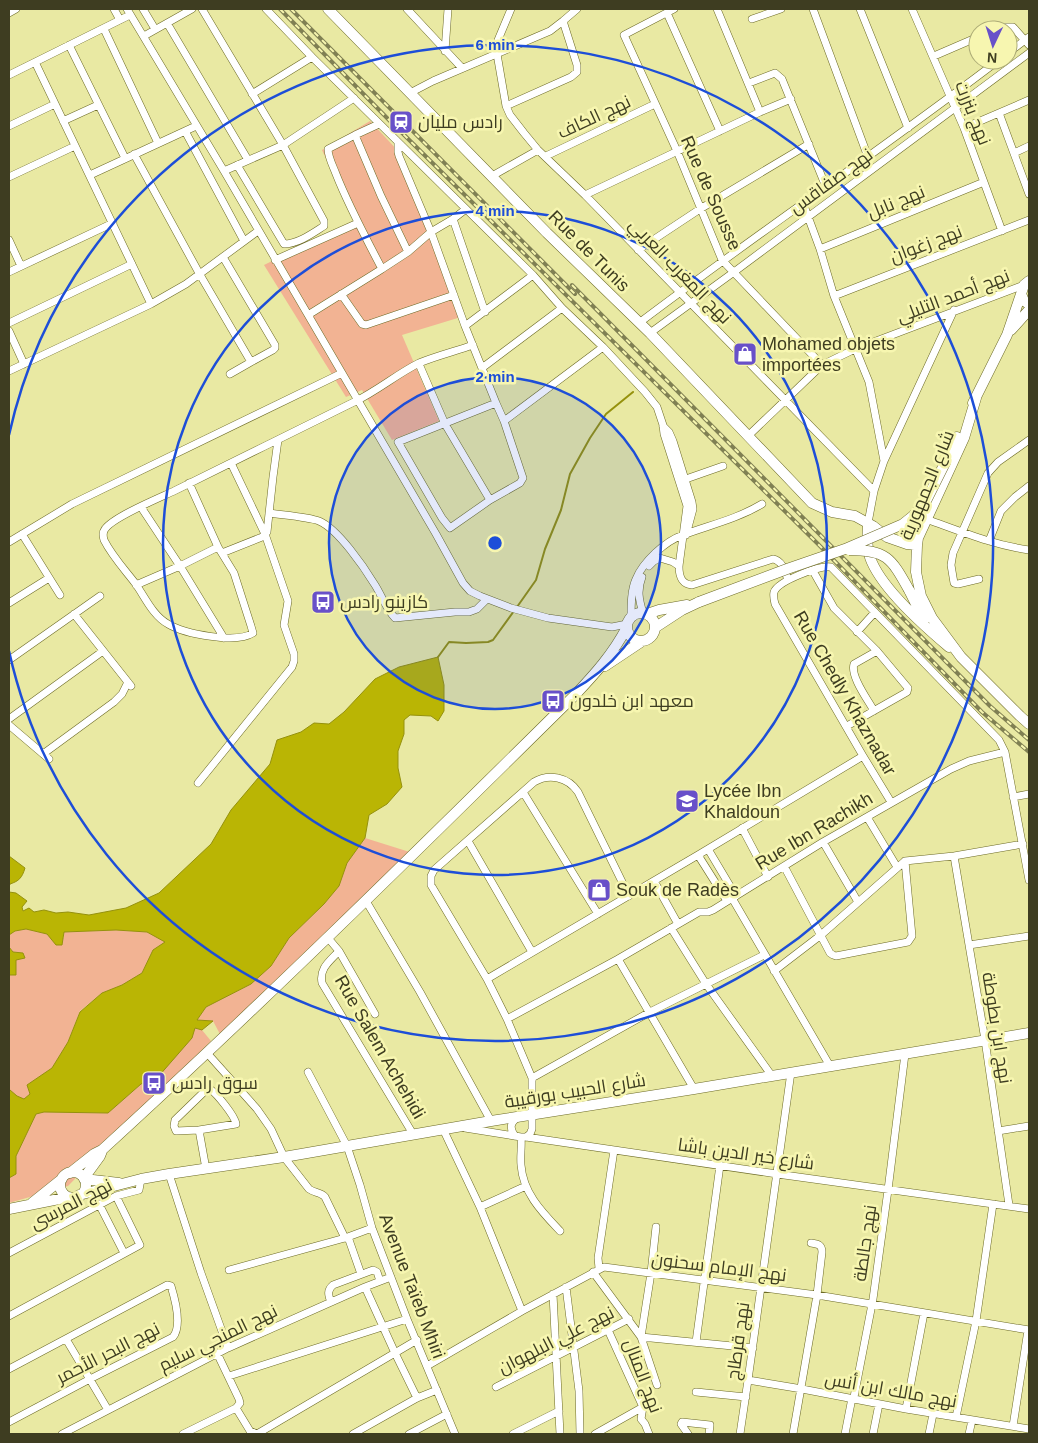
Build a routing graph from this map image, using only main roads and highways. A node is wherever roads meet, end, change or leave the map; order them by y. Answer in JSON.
{"nodes":[{"id":1,"x":328,"y":9,"type":"edge"},
{"id":2,"x":1025,"y":287,"type":"edge"},
{"id":3,"x":1029,"y":304,"type":"edge"},
{"id":4,"x":1029,"y":310,"type":"edge"},
{"id":5,"x":1007,"y":335,"type":"junction"},
{"id":6,"x":976,"y":398,"type":"junction"},
{"id":7,"x":868,"y":524,"type":"junction"},
{"id":8,"x":918,"y":541,"type":"junction"},
{"id":9,"x":846,"y":550,"type":"junction"},
{"id":10,"x":695,"y":603,"type":"junction"},
{"id":11,"x":645,"y":614,"type":"junction"},
{"id":12,"x":628,"y":623,"type":"junction"},
{"id":13,"x":656,"y":627,"type":"junction"},
{"id":14,"x":930,"y":630,"type":"junction"},
{"id":15,"x":641,"y":642,"type":"junction"},
{"id":16,"x":961,"y":657,"type":"junction"},
{"id":17,"x":596,"y":673,"type":"junction"},
{"id":18,"x":1029,"y":724,"type":"edge"},
{"id":19,"x":1029,"y":1033,"type":"edge"},
{"id":20,"x":102,"y":1150,"type":"junction"},
{"id":21,"x":66,"y":1176,"type":"junction"},
{"id":22,"x":84,"y":1178,"type":"junction"},
{"id":23,"x":125,"y":1183,"type":"junction"},
{"id":24,"x":74,"y":1196,"type":"junction"},
{"id":25,"x":29,"y":1206,"type":"junction"},
{"id":26,"x":9,"y":1209,"type":"edge"}],
"edges":[{"from":1,"to":7,"type":"main road","name":"Rue de Tunis"},
{"from":2,"to":3,"type":"main road"},
{"from":2,"to":5,"type":"main road"},
{"from":4,"to":5,"type":"main road"},
{"from":5,"to":6,"type":"main road"},
{"from":6,"to":8,"type":"main road","name":"شارع الجمهورية"},
{"from":6,"to":9,"type":"main road","bridge":true},
{"from":7,"to":8,"type":"main road","name":"Rue de Tunis"},
{"from":7,"to":14,"type":"main road"},
{"from":8,"to":16,"type":"main road","name":"شارع الجمهورية"},
{"from":9,"to":10,"type":"main road","bridge":true},
{"from":9,"to":14,"type":"main road","bridge":true},
{"from":10,"to":11,"type":"main road"},
{"from":10,"to":13,"type":"main road"},
{"from":11,"to":12,"type":"main road"},
{"from":11,"to":13,"type":"main road"},
{"from":12,"to":15,"type":"main road"},
{"from":12,"to":17,"type":"main road"},
{"from":13,"to":15,"type":"main road"},
{"from":14,"to":16,"type":"main road"},
{"from":15,"to":17,"type":"main road"},
{"from":16,"to":18,"type":"main road","name":"شارع الجمهورية"},
{"from":17,"to":20,"type":"main road"},
{"from":19,"to":23,"type":"main road","name":"شارع الحبيب بورقيبة"},
{"from":20,"to":21,"type":"main road"},
{"from":20,"to":22,"type":"main road"},
{"from":21,"to":22,"type":"main road"},
{"from":21,"to":24,"type":"main road"},
{"from":21,"to":25,"type":"main road"},
{"from":22,"to":23,"type":"main road","name":"شارع الحبيب بورقيبة"},
{"from":22,"to":24,"type":"main road"},
{"from":23,"to":24,"type":"main road","name":"شارع الحبيب بورقيبة"},
{"from":24,"to":25,"type":"main road","name":"شارع الحبيب بورقيبة"},
{"from":25,"to":26,"type":"main road","name":"شارع الحبيب بورقيبة"}]}
